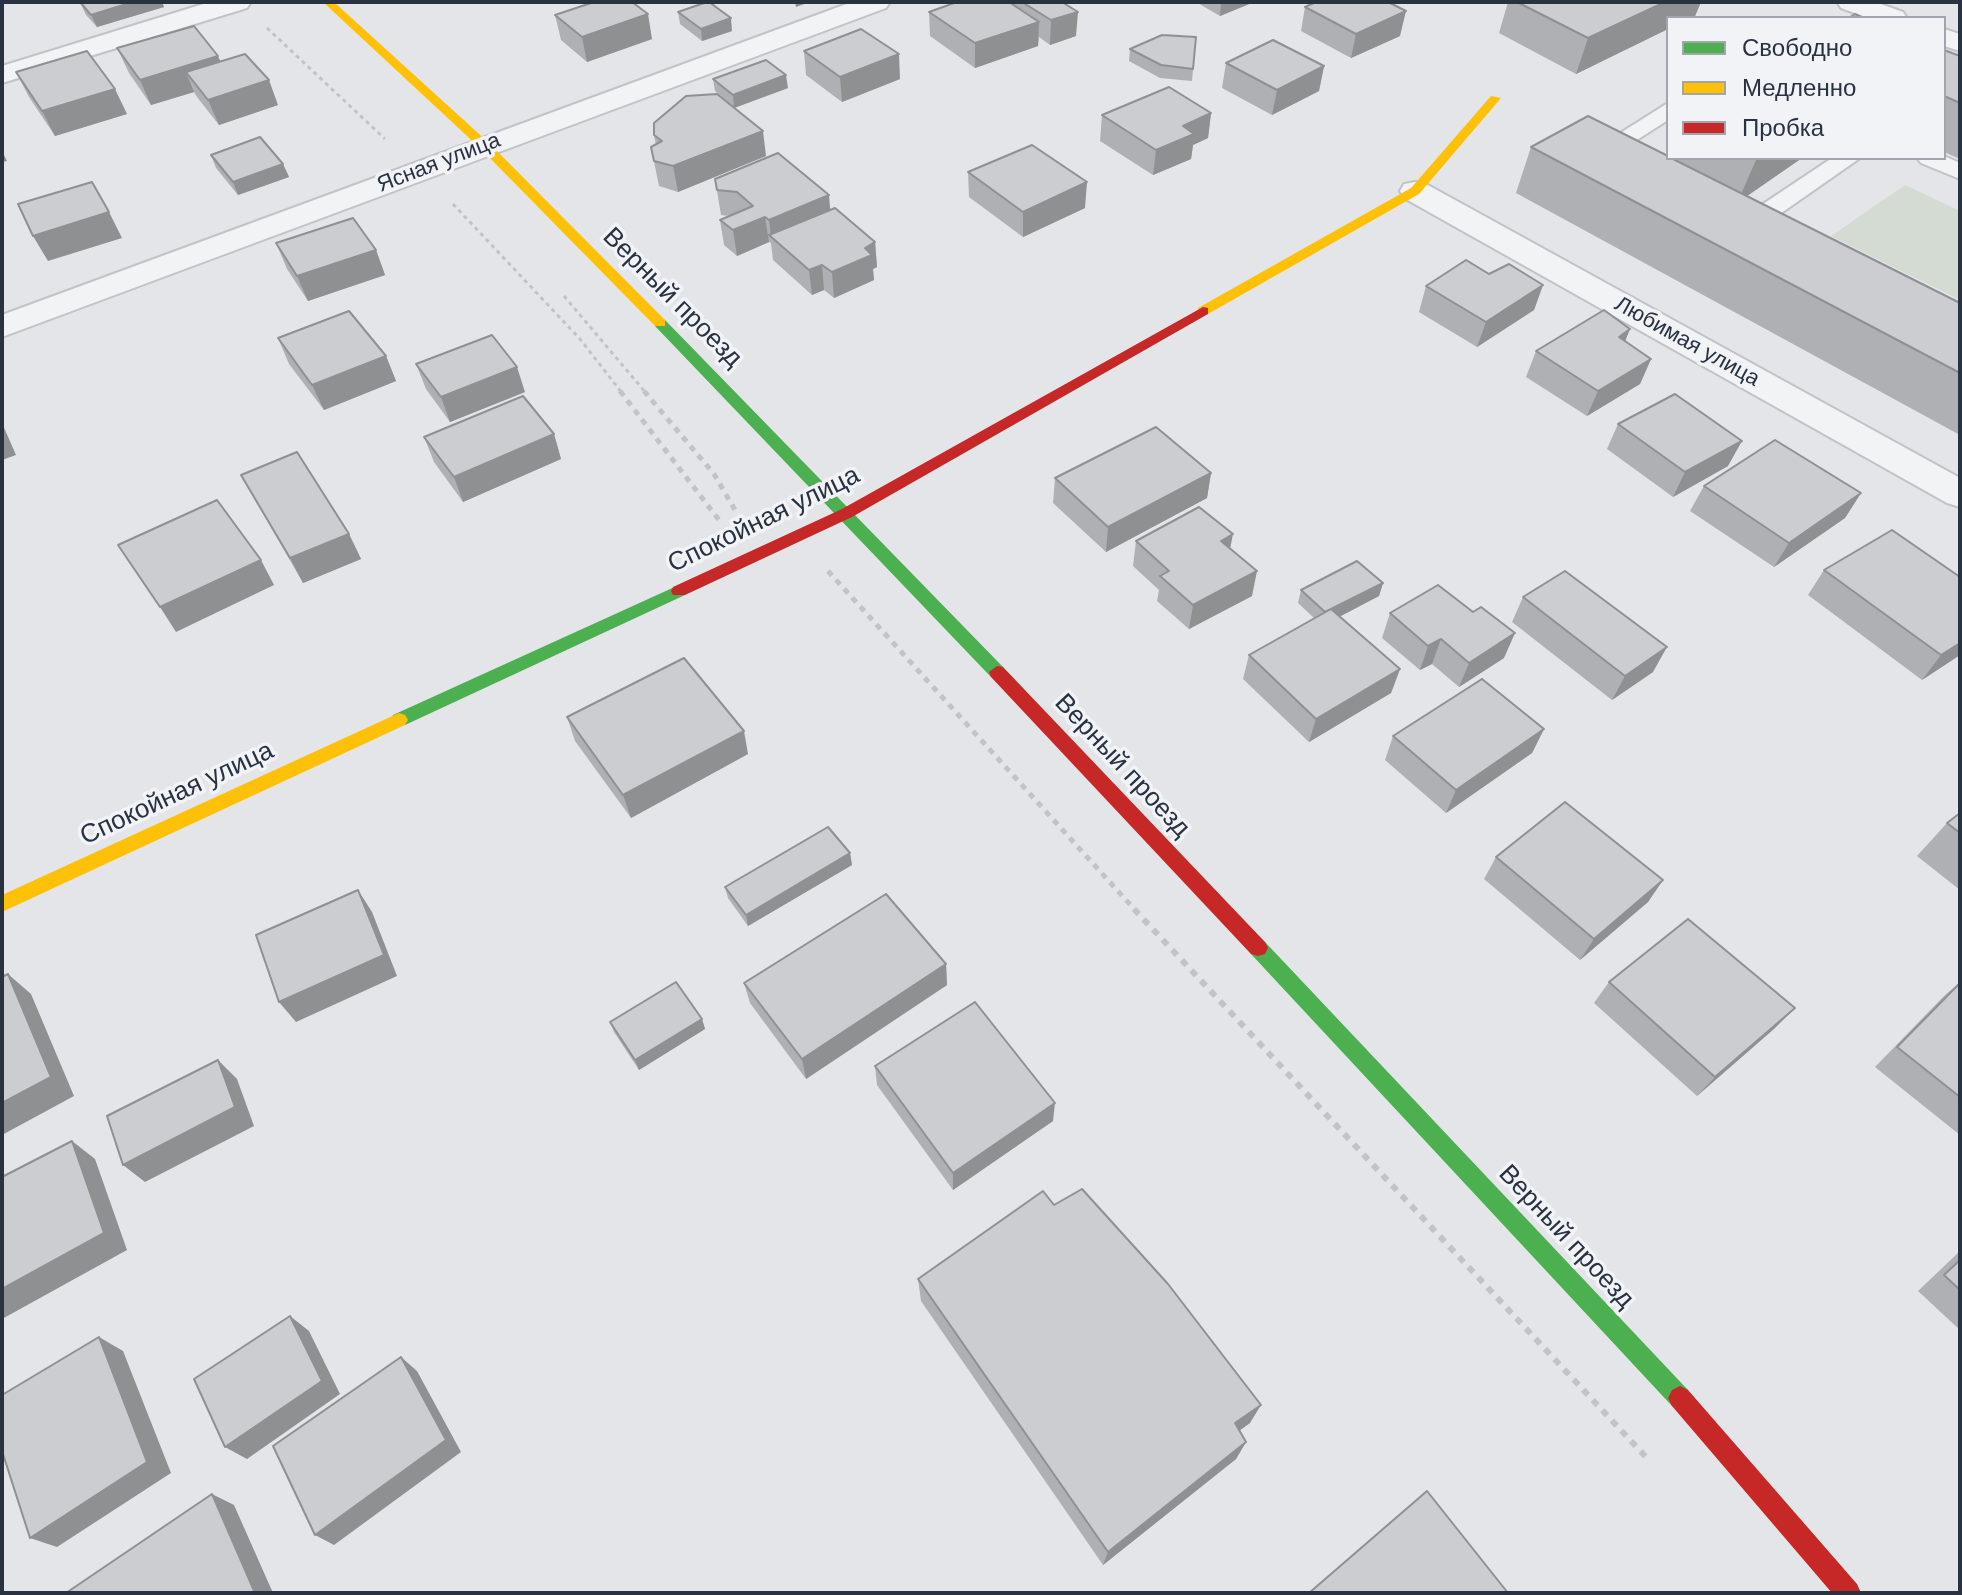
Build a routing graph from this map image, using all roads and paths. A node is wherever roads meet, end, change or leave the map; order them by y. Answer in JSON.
{"nodes":[{"id":1,"x":238,"y":2,"type":"edge"},
{"id":2,"x":328,"y":2,"type":"edge"},
{"id":3,"x":877,"y":2,"type":"edge"},
{"id":4,"x":1850,"y":2,"type":"edge"},
{"id":5,"x":1888,"y":16,"type":"edge"},
{"id":6,"x":262,"y":23,"type":"dead end"},
{"id":7,"x":2,"y":75,"type":"edge"},
{"id":8,"x":1495,"y":98,"type":"dead end"},
{"id":9,"x":1666,"y":111,"type":"edge"},
{"id":10,"x":485,"y":146,"type":"junction"},
{"id":11,"x":1845,"y":160,"type":"edge"},
{"id":12,"x":1933,"y":160,"type":"edge"},
{"id":13,"x":1626,"y":167,"type":"edge"},
{"id":14,"x":420,"y":170,"type":"junction"},
{"id":15,"x":1960,"y":172,"type":"edge"},
{"id":16,"x":1415,"y":191,"type":"junction"},
{"id":17,"x":1719,"y":214,"type":"edge"},
{"id":18,"x":1745,"y":227,"type":"junction"},
{"id":19,"x":1772,"y":241,"type":"edge"},
{"id":20,"x":564,"y":296,"type":"dead end"},
{"id":21,"x":2,"y":327,"type":"edge"},
{"id":22,"x":1960,"y":494,"type":"edge"},
{"id":23,"x":735,"y":510,"type":"dead end"},
{"id":24,"x":847,"y":513,"type":"junction"},
{"id":25,"x":752,"y":557,"type":"junction"},
{"id":26,"x":824,"y":566,"type":"dead end"},
{"id":27,"x":2,"y":904,"type":"edge"},
{"id":28,"x":1648,"y":1458,"type":"dead end"},
{"id":29,"x":1848,"y":1593,"type":"edge"}],
"edges":[{"from":1,"to":7,"type":"street"},
{"from":2,"to":10,"type":"street","name":"Верный проезд"},
{"from":3,"to":10,"type":"street","name":"Ясная улица"},
{"from":4,"to":5,"type":"street"},
{"from":6,"to":14,"type":"path"},
{"from":8,"to":16,"type":"street","name":"Спокойная улица"},
{"from":9,"to":13,"type":"lane"},
{"from":10,"to":14,"type":"street","name":"Ясная улица"},
{"from":10,"to":24,"type":"street","name":"Верный проезд"},
{"from":11,"to":18,"type":"lane"},
{"from":12,"to":15,"type":"lane"},
{"from":14,"to":21,"type":"street","name":"Ясная улица"},
{"from":14,"to":25,"type":"path"},
{"from":16,"to":22,"type":"street","name":"Любимая улица"},
{"from":16,"to":24,"type":"street","name":"Спокойная улица"},
{"from":17,"to":18,"type":"lane"},
{"from":18,"to":19,"type":"lane"},
{"from":20,"to":23,"type":"path"},
{"from":24,"to":25,"type":"street","name":"Спокойная улица"},
{"from":24,"to":29,"type":"street","name":"Верный проезд"},
{"from":25,"to":27,"type":"street","name":"Спокойная улица"},
{"from":26,"to":28,"type":"path"}]}
